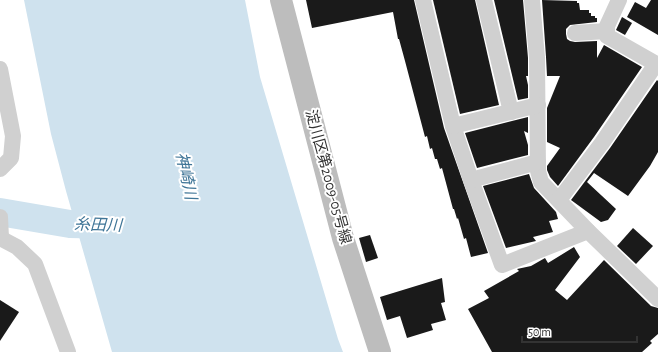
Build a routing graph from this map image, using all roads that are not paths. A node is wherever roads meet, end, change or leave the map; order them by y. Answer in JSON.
{"nodes":[{"id":1,"x":281,"y":0,"type":"edge"},
{"id":2,"x":423,"y":0,"type":"edge"},
{"id":3,"x":484,"y":0,"type":"edge"},
{"id":4,"x":532,"y":0,"type":"edge"},
{"id":5,"x":619,"y":0,"type":"edge"},
{"id":6,"x":607,"y":31,"type":"junction"},
{"id":7,"x":575,"y":33,"type":"dead end"},
{"id":8,"x":657,"y":64,"type":"edge"},
{"id":9,"x":0,"y":69,"type":"edge"},
{"id":10,"x":538,"y":106,"type":"junction"},
{"id":11,"x":511,"y":112,"type":"junction"},
{"id":12,"x":453,"y":126,"type":"junction"},
{"id":13,"x":538,"y":162,"type":"junction"},
{"id":14,"x":0,"y":170,"type":"edge"},
{"id":15,"x":471,"y":180,"type":"junction"},
{"id":16,"x":558,"y":200,"type":"junction"},
{"id":17,"x":0,"y":230,"type":"edge"},
{"id":18,"x":588,"y":231,"type":"junction"},
{"id":19,"x":658,"y":299,"type":"edge"},
{"id":20,"x":68,"y":352,"type":"edge"},
{"id":21,"x":380,"y":352,"type":"edge"}],
"edges":[{"from":1,"to":21,"type":"street","name":"淀川区第2009-05号線"},
{"from":2,"to":12,"type":"street"},
{"from":3,"to":11,"type":"street"},
{"from":4,"to":10,"type":"street"},
{"from":5,"to":6,"type":"street"},
{"from":6,"to":7,"type":"street"},
{"from":6,"to":8,"type":"street"},
{"from":8,"to":16,"type":"street"},
{"from":9,"to":14,"type":"street"},
{"from":10,"to":11,"type":"street"},
{"from":10,"to":13,"type":"street"},
{"from":11,"to":12,"type":"street"},
{"from":12,"to":15,"type":"street"},
{"from":13,"to":15,"type":"street"},
{"from":13,"to":16,"type":"street"},
{"from":15,"to":18,"type":"street"},
{"from":16,"to":18,"type":"street"},
{"from":17,"to":20,"type":"street"},
{"from":18,"to":19,"type":"street"}]}
